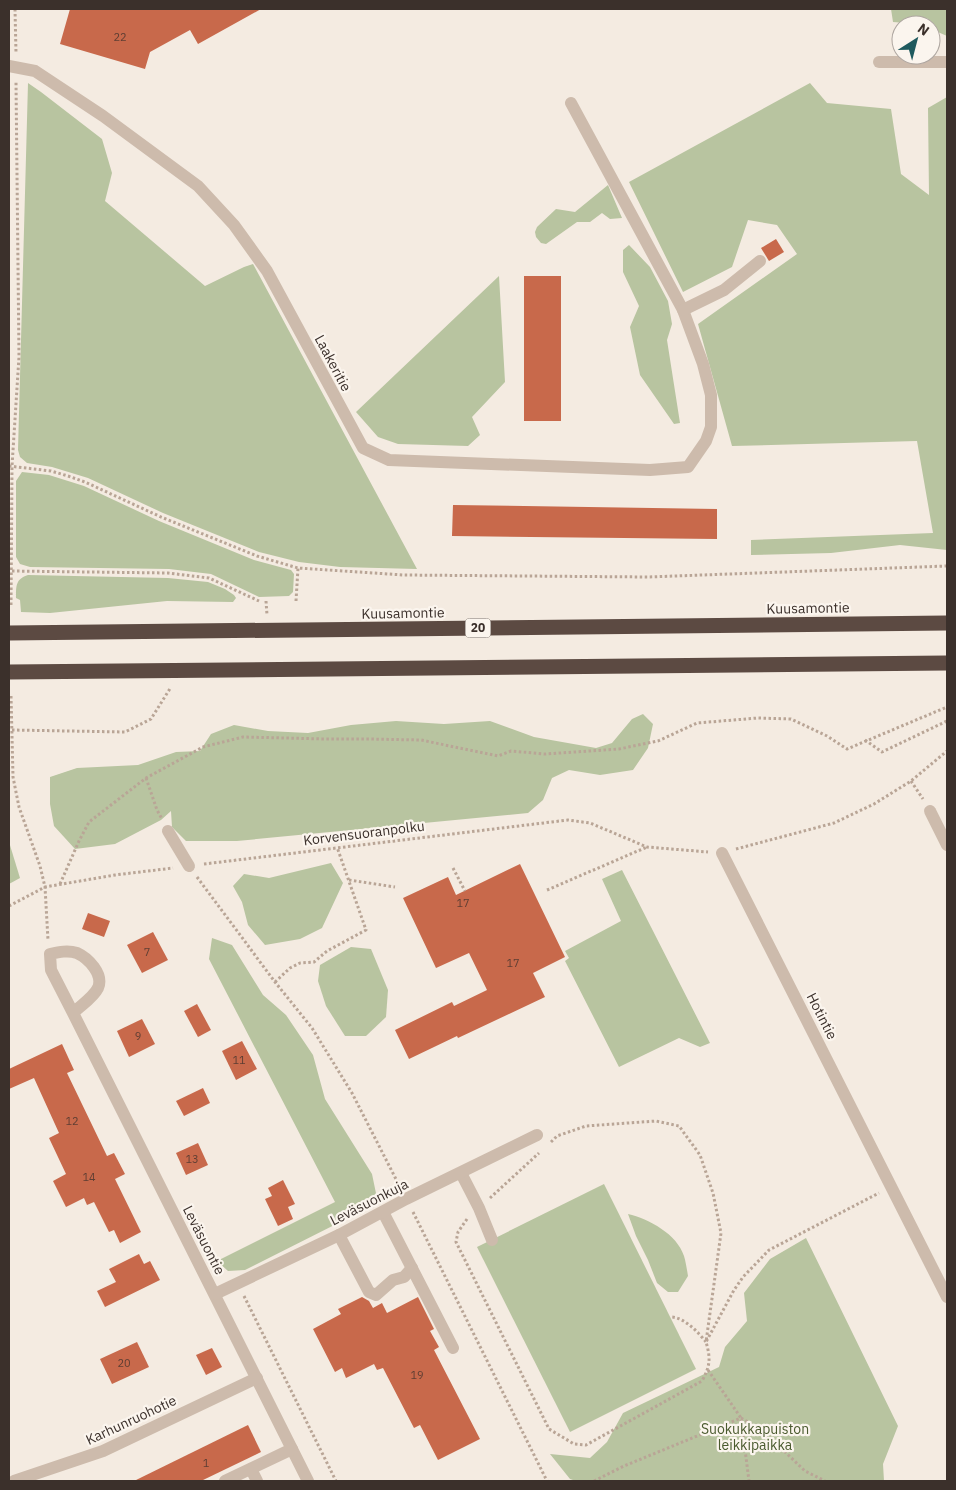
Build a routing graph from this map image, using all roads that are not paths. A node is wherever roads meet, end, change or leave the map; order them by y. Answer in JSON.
{"nodes":[{"id":1,"x":879,"y":62,"type":"dead end"},
{"id":2,"x":947,"y":62,"type":"edge"},
{"id":3,"x":12,"y":67,"type":"edge"},
{"id":4,"x":571,"y":103,"type":"dead end"},
{"id":5,"x":760,"y":261,"type":"dead end"},
{"id":6,"x":683,"y":310,"type":"junction"},
{"id":7,"x":947,"y":623,"type":"edge"},
{"id":8,"x":9,"y":633,"type":"edge"},
{"id":9,"x":947,"y":663,"type":"edge"},
{"id":10,"x":9,"y":672,"type":"edge"},
{"id":11,"x":930,"y":811,"type":"road end"},
{"id":12,"x":168,"y":831,"type":"road end"},
{"id":13,"x":947,"y":845,"type":"edge"},
{"id":14,"x":722,"y":853,"type":"road end"},
{"id":15,"x":189,"y":866,"type":"road end"},
{"id":16,"x":73,"y":1013,"type":"junction"},
{"id":17,"x":537,"y":1135,"type":"dead end"},
{"id":18,"x":461,"y":1172,"type":"junction"},
{"id":19,"x":383,"y":1212,"type":"junction"},
{"id":20,"x":339,"y":1235,"type":"junction"},
{"id":21,"x":492,"y":1240,"type":"dead end"},
{"id":22,"x":412,"y":1268,"type":"junction"},
{"id":23,"x":214,"y":1294,"type":"junction"},
{"id":24,"x":947,"y":1297,"type":"edge"},
{"id":25,"x":453,"y":1348,"type":"dead end"},
{"id":26,"x":257,"y":1378,"type":"junction"},
{"id":27,"x":292,"y":1449,"type":"junction"},
{"id":28,"x":251,"y":1469,"type":"junction"},
{"id":29,"x":20,"y":1480,"type":"edge"},
{"id":30,"x":225,"y":1481,"type":"edge"},
{"id":31,"x":257,"y":1481,"type":"edge"},
{"id":32,"x":308,"y":1481,"type":"edge"}],
"edges":[{"from":1,"to":2,"type":"street"},
{"from":3,"to":6,"type":"street","name":"Laakeritie"},
{"from":4,"to":6,"type":"street"},
{"from":5,"to":6,"type":"street"},
{"from":7,"to":8,"type":"highway","name":"Kuusamontie","number":"20"},
{"from":9,"to":10,"type":"highway"},
{"from":11,"to":13,"type":"street"},
{"from":12,"to":15,"type":"street"},
{"from":14,"to":24,"type":"street","name":"Hotintie"},
{"from":16,"to":16,"type":"street","name":"Leväsuontie"},
{"from":16,"to":23,"type":"street","name":"Leväsuontie"},
{"from":17,"to":18,"type":"street","name":"Leväsuonkuja"},
{"from":18,"to":19,"type":"street","name":"Leväsuonkuja"},
{"from":18,"to":21,"type":"street"},
{"from":19,"to":20,"type":"street","name":"Leväsuonkuja"},
{"from":19,"to":22,"type":"street"},
{"from":20,"to":22,"type":"street"},
{"from":20,"to":23,"type":"street","name":"Leväsuonkuja"},
{"from":22,"to":25,"type":"street"},
{"from":23,"to":26,"type":"street","name":"Leväsuontie"},
{"from":26,"to":27,"type":"street","name":"Leväsuontie"},
{"from":26,"to":29,"type":"street","name":"Karhunruohotie"},
{"from":27,"to":28,"type":"street"},
{"from":27,"to":32,"type":"street","name":"Leväsuontie"},
{"from":28,"to":30,"type":"street"},
{"from":28,"to":31,"type":"street"}]}
